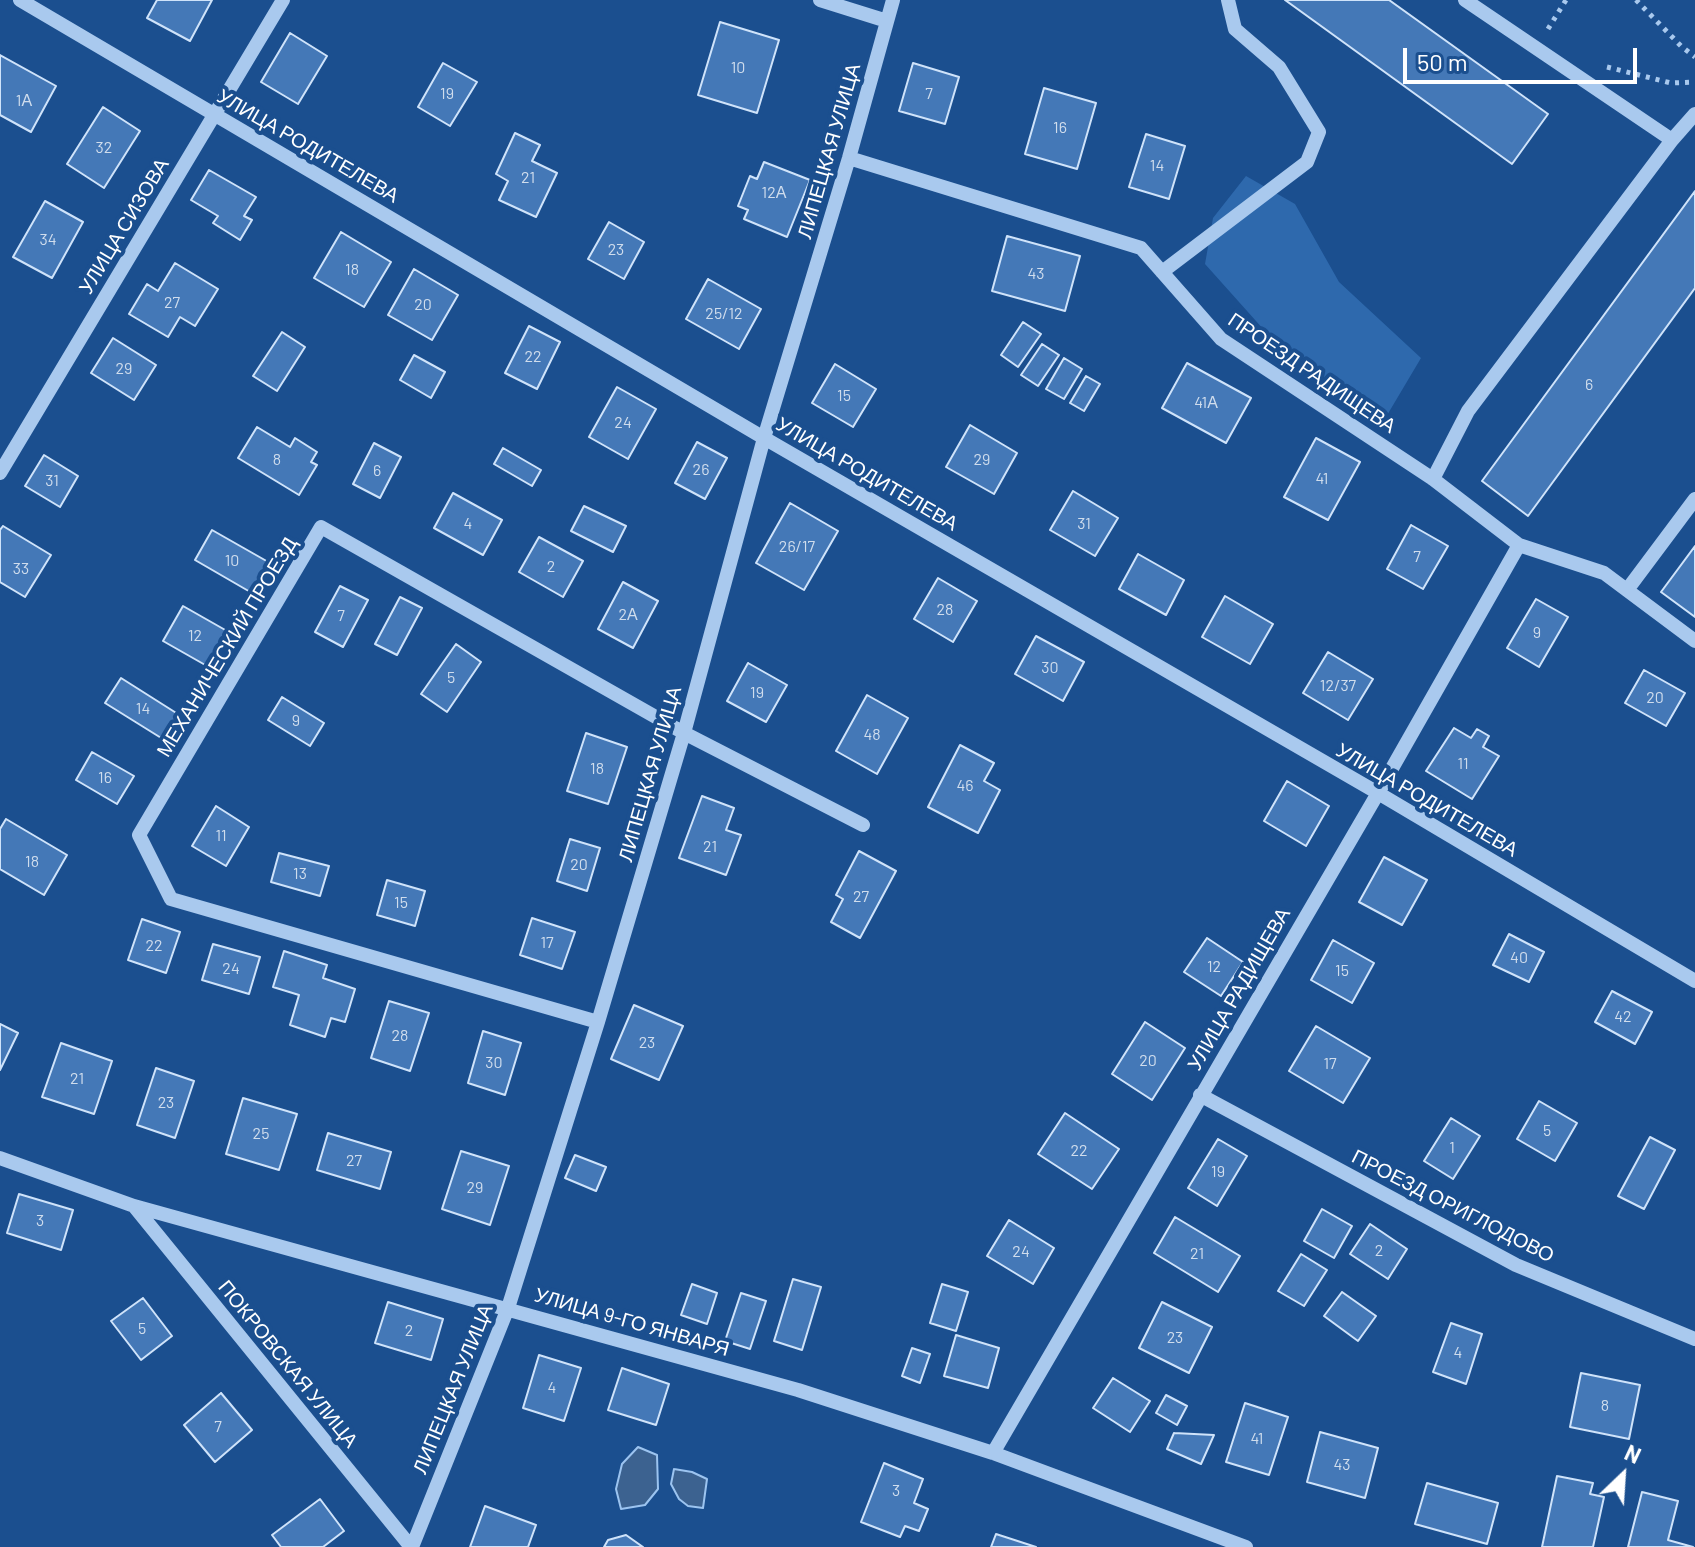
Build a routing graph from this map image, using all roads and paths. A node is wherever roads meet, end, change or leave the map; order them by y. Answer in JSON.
{"nodes":[{"id":1,"x":20,"y":0,"type":"edge"},
{"id":2,"x":283,"y":0,"type":"edge"},
{"id":3,"x":820,"y":0,"type":"edge"},
{"id":4,"x":893,"y":0,"type":"edge"},
{"id":5,"x":1228,"y":0,"type":"edge"},
{"id":6,"x":1465,"y":0,"type":"edge"},
{"id":7,"x":1566,"y":0,"type":"edge"},
{"id":8,"x":1636,"y":0,"type":"edge"},
{"id":9,"x":887,"y":21,"type":"junction"},
{"id":10,"x":1534,"y":48,"type":"junction"},
{"id":11,"x":1695,"y":57,"type":"edge"},
{"id":12,"x":1595,"y":63,"type":"dead end"},
{"id":13,"x":1695,"y":82,"type":"edge"},
{"id":14,"x":1695,"y":114,"type":"edge"},
{"id":15,"x":215,"y":115,"type":"junction"},
{"id":16,"x":1672,"y":140,"type":"junction"},
{"id":17,"x":849,"y":158,"type":"junction"},
{"id":18,"x":1162,"y":272,"type":"junction"},
{"id":19,"x":764,"y":438,"type":"junction"},
{"id":20,"x":0,"y":473,"type":"edge"},
{"id":21,"x":1433,"y":479,"type":"junction"},
{"id":22,"x":1695,"y":499,"type":"edge"},
{"id":23,"x":1519,"y":545,"type":"junction"},
{"id":24,"x":1627,"y":590,"type":"junction"},
{"id":25,"x":1695,"y":641,"type":"edge"},
{"id":26,"x":684,"y":733,"type":"junction"},
{"id":27,"x":1378,"y":793,"type":"junction"},
{"id":28,"x":863,"y":825,"type":"dead end"},
{"id":29,"x":1695,"y":981,"type":"edge"},
{"id":30,"x":598,"y":1022,"type":"junction"},
{"id":31,"x":1200,"y":1095,"type":"junction"},
{"id":32,"x":0,"y":1158,"type":"edge"},
{"id":33,"x":134,"y":1206,"type":"junction"},
{"id":34,"x":508,"y":1308,"type":"junction"},
{"id":35,"x":1695,"y":1339,"type":"edge"},
{"id":36,"x":993,"y":1453,"type":"junction"},
{"id":37,"x":412,"y":1547,"type":"edge"},
{"id":38,"x":1246,"y":1547,"type":"edge"}],
"edges":[{"from":1,"to":15,"type":"street","name":"УЛИЦА РОДИТЕЛЕВА"},
{"from":2,"to":15,"type":"street","name":"УЛИЦА СИЗОВА"},
{"from":3,"to":9,"type":"street"},
{"from":4,"to":9,"type":"street","name":"ЛИПЕЦКАЯ УЛИЦА"},
{"from":5,"to":18,"type":"street"},
{"from":6,"to":10,"type":"street"},
{"from":7,"to":10,"type":"path"},
{"from":8,"to":11,"type":"path"},
{"from":9,"to":17,"type":"street","name":"ЛИПЕЦКАЯ УЛИЦА"},
{"from":10,"to":16,"type":"street"},
{"from":12,"to":13,"type":"path"},
{"from":14,"to":16,"type":"street"},
{"from":15,"to":19,"type":"street","name":"УЛИЦА РОДИТЕЛЕВА"},
{"from":15,"to":20,"type":"street","name":"УЛИЦА СИЗОВА"},
{"from":16,"to":21,"type":"street"},
{"from":17,"to":18,"type":"street","name":"ПРОЕЗД РАДИЩЕВА"},
{"from":17,"to":19,"type":"street","name":"ЛИПЕЦКАЯ УЛИЦА"},
{"from":18,"to":21,"type":"street","name":"ПРОЕЗД РАДИЩЕВА"},
{"from":19,"to":26,"type":"street","name":"ЛИПЕЦКАЯ УЛИЦА"},
{"from":19,"to":27,"type":"street","name":"УЛИЦА РОДИТЕЛЕВА"},
{"from":21,"to":23,"type":"street","name":"ПРОЕЗД РАДИЩЕВА"},
{"from":22,"to":24,"type":"street"},
{"from":23,"to":24,"type":"street","name":"ПРОЕЗД РАДИЩЕВА"},
{"from":23,"to":27,"type":"street","name":"УЛИЦА РАДИЩЕВА"},
{"from":24,"to":25,"type":"street","name":"ПРОЕЗД РАДИЩЕВА"},
{"from":26,"to":28,"type":"street","name":"МЕХАНИЧЕСКИЙ ПРОЕЗД"},
{"from":26,"to":30,"type":"street","name":"ЛИПЕЦКАЯ УЛИЦА"},
{"from":26,"to":30,"type":"street","name":"МЕХАНИЧЕСКИЙ ПРОЕЗД"},
{"from":27,"to":29,"type":"street","name":"УЛИЦА РОДИТЕЛЕВА"},
{"from":27,"to":31,"type":"street","name":"УЛИЦА РАДИЩЕВА"},
{"from":30,"to":34,"type":"street","name":"ЛИПЕЦКАЯ УЛИЦА"},
{"from":31,"to":35,"type":"street","name":"ПРОЕЗД ОРИГЛОДОВО"},
{"from":31,"to":36,"type":"street","name":"УЛИЦА РАДИЩЕВА"},
{"from":32,"to":33,"type":"street","name":"УЛИЦА 9-ГО ЯНВАРЯ"},
{"from":33,"to":34,"type":"street","name":"УЛИЦА 9-ГО ЯНВАРЯ"},
{"from":33,"to":37,"type":"street","name":"ПОКРОВСКАЯ УЛИЦА"},
{"from":34,"to":36,"type":"street","name":"УЛИЦА 9-ГО ЯНВАРЯ"},
{"from":34,"to":37,"type":"street","name":"ЛИПЕЦКАЯ УЛИЦА"},
{"from":36,"to":38,"type":"street","name":"УЛИЦА 9-ГО ЯНВАРЯ"}]}
